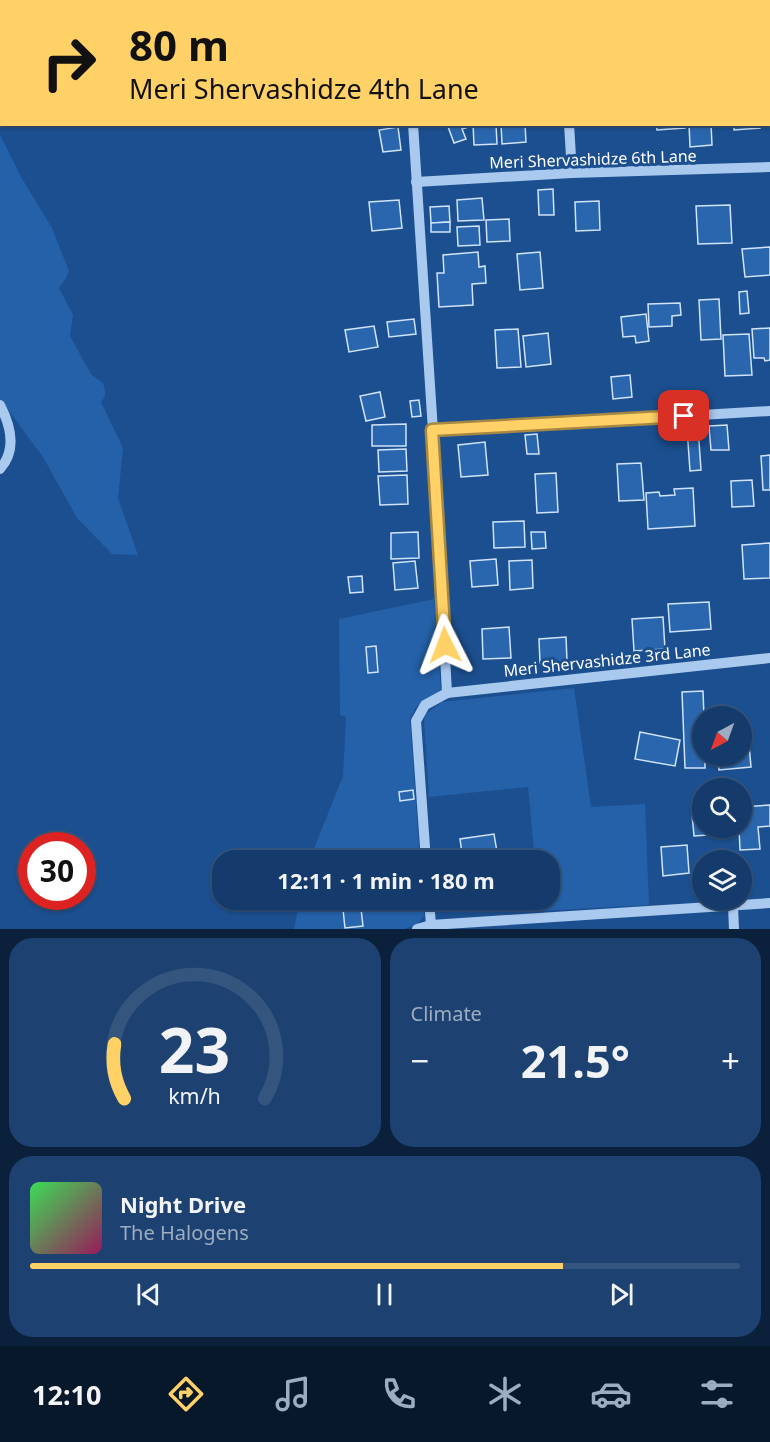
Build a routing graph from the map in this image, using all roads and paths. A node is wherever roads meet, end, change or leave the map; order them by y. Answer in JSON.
{"nodes":[{"id":1,"x":412,"y":126,"type":"edge"},
{"id":2,"x":569,"y":126,"type":"edge"},
{"id":3,"x":770,"y":167,"type":"edge"},
{"id":4,"x":572,"y":173,"type":"junction"},
{"id":5,"x":416,"y":182,"type":"junction"},
{"id":6,"x":0,"y":405,"type":"edge"},
{"id":7,"x":770,"y":411,"type":"edge"},
{"id":8,"x":432,"y":430,"type":"junction"},
{"id":9,"x":0,"y":469,"type":"edge"},
{"id":10,"x":770,"y":658,"type":"edge"},
{"id":11,"x":447,"y":693,"type":"junction"},
{"id":12,"x":425,"y":850,"type":"edge"},
{"id":13,"x":770,"y":903,"type":"edge"},
{"id":14,"x":752,"y":904,"type":"edge"},
{"id":15,"x":692,"y":908,"type":"edge"},
{"id":16,"x":429,"y":910,"type":"edge"},
{"id":17,"x":733,"y":910,"type":"edge"},
{"id":18,"x":430,"y":924,"type":"junction"},
{"id":19,"x":417,"y":929,"type":"edge"},
{"id":20,"x":734,"y":929,"type":"edge"}],
"edges":[{"from":1,"to":5,"type":"street"},
{"from":2,"to":4,"type":"street"},
{"from":3,"to":4,"type":"street","name":"Meri Shervashidze 6th Lane"},
{"from":4,"to":5,"type":"street","name":"Meri Shervashidze 6th Lane"},
{"from":5,"to":8,"type":"street"},
{"from":6,"to":9,"type":"street"},
{"from":7,"to":8,"type":"street"},
{"from":8,"to":11,"type":"street"},
{"from":10,"to":11,"type":"street","name":"Meri Shervashidze 3rd Lane"},
{"from":11,"to":12,"type":"street"},
{"from":13,"to":14,"type":"street"},
{"from":15,"to":18,"type":"street"},
{"from":16,"to":18,"type":"street"},
{"from":17,"to":20,"type":"street"},
{"from":18,"to":19,"type":"street"}]}
